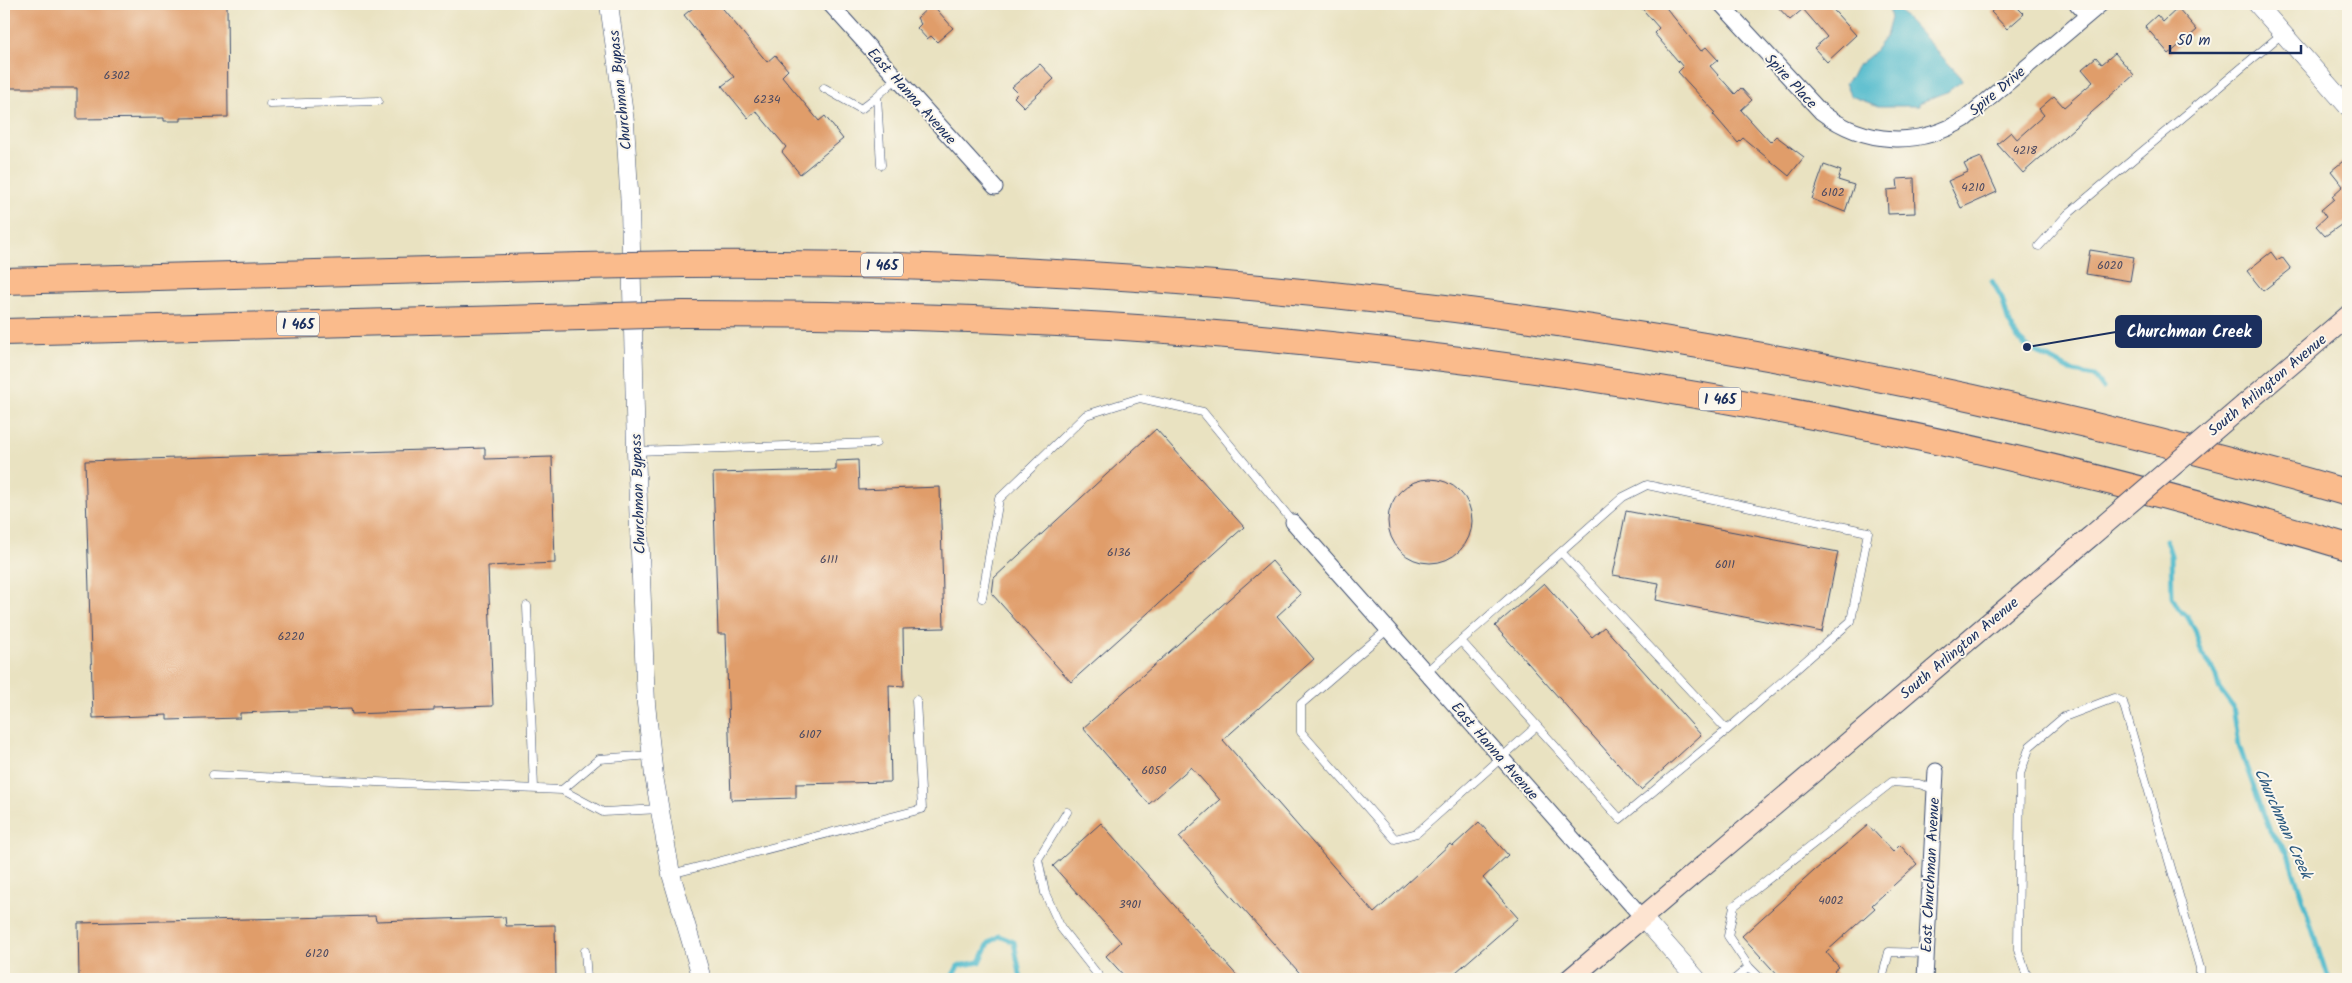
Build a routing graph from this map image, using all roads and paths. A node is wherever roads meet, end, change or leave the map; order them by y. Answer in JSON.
{"nodes":[{"id":1,"x":609,"y":4,"type":"edge"},
{"id":2,"x":830,"y":4,"type":"edge"},
{"id":3,"x":1721,"y":4,"type":"edge"},
{"id":4,"x":2077,"y":4,"type":"edge"},
{"id":5,"x":2101,"y":4,"type":"edge"},
{"id":6,"x":2257,"y":4,"type":"edge"},
{"id":7,"x":2087,"y":15,"type":"junction"},
{"id":8,"x":2283,"y":33,"type":"junction"},
{"id":9,"x":897,"y":78,"type":"junction"},
{"id":10,"x":824,"y":88,"type":"dead end"},
{"id":11,"x":877,"y":96,"type":"junction"},
{"id":12,"x":378,"y":101,"type":"dead end"},
{"id":13,"x":270,"y":104,"type":"dead end"},
{"id":14,"x":2348,"y":107,"type":"edge"},
{"id":15,"x":1876,"y":138,"type":"joint"},
{"id":16,"x":881,"y":165,"type":"dead end"},
{"id":17,"x":995,"y":187,"type":"dead end"},
{"id":18,"x":2039,"y":246,"type":"dead end"},
{"id":19,"x":9,"y":281,"type":"edge"},
{"id":20,"x":2348,"y":316,"type":"edge"},
{"id":21,"x":9,"y":332,"type":"edge"},
{"id":22,"x":876,"y":443,"type":"dead end"},
{"id":23,"x":636,"y":452,"type":"junction"},
{"id":24,"x":2348,"y":494,"type":"edge"},
{"id":25,"x":1293,"y":522,"type":"joint"},
{"id":26,"x":2348,"y":547,"type":"edge"},
{"id":27,"x":1561,"y":552,"type":"junction"},
{"id":28,"x":982,"y":598,"type":"dead end"},
{"id":29,"x":527,"y":606,"type":"dead end"},
{"id":30,"x":1388,"y":628,"type":"junction"},
{"id":31,"x":1461,"y":641,"type":"junction"},
{"id":32,"x":1426,"y":672,"type":"junction"},
{"id":33,"x":916,"y":700,"type":"dead end"},
{"id":34,"x":1537,"y":726,"type":"junction"},
{"id":35,"x":1727,"y":730,"type":"junction"},
{"id":36,"x":652,"y":755,"type":"junction"},
{"id":37,"x":1502,"y":758,"type":"junction"},
{"id":38,"x":1936,"y":771,"type":"dead end"},
{"id":39,"x":213,"y":775,"type":"dead end"},
{"id":40,"x":534,"y":788,"type":"junction"},
{"id":41,"x":1934,"y":789,"type":"junction"},
{"id":42,"x":562,"y":790,"type":"junction"},
{"id":43,"x":660,"y":809,"type":"junction"},
{"id":44,"x":1067,"y":812,"type":"dead end"},
{"id":45,"x":671,"y":874,"type":"junction"},
{"id":46,"x":1643,"y":918,"type":"junction"},
{"id":47,"x":585,"y":951,"type":"dead end"},
{"id":48,"x":1927,"y":953,"type":"junction"},
{"id":49,"x":1749,"y":967,"type":"junction"},
{"id":50,"x":587,"y":979,"type":"edge"},
{"id":51,"x":702,"y":979,"type":"edge"},
{"id":52,"x":1101,"y":979,"type":"edge"},
{"id":53,"x":1570,"y":979,"type":"edge"},
{"id":54,"x":1697,"y":979,"type":"edge"},
{"id":55,"x":1735,"y":979,"type":"edge"},
{"id":56,"x":1761,"y":979,"type":"edge"},
{"id":57,"x":1882,"y":979,"type":"edge"},
{"id":58,"x":1925,"y":979,"type":"edge"},
{"id":59,"x":2028,"y":979,"type":"edge"},
{"id":60,"x":2200,"y":979,"type":"edge"}],
"edges":[{"from":1,"to":23,"type":"street","name":"Churchman Bypass"},
{"from":2,"to":9,"type":"street","name":"East Hanna Avenue"},
{"from":3,"to":15,"type":"street","name":"Spire Place"},
{"from":4,"to":7,"type":"street"},
{"from":5,"to":7,"type":"street","name":"Spire Drive"},
{"from":6,"to":8,"type":"street"},
{"from":7,"to":15,"type":"street","name":"Spire Drive"},
{"from":8,"to":14,"type":"street"},
{"from":8,"to":18,"type":"lane"},
{"from":9,"to":11,"type":"lane"},
{"from":9,"to":17,"type":"street","name":"East Hanna Avenue"},
{"from":10,"to":11,"type":"lane"},
{"from":11,"to":16,"type":"lane"},
{"from":12,"to":13,"type":"lane"},
{"from":19,"to":24,"type":"highway","number":"I 465","bridge":true},
{"from":20,"to":46,"type":"main road","name":"South Arlington Avenue","bridge":true},
{"from":21,"to":26,"type":"highway","number":"I 465","bridge":true},
{"from":22,"to":23,"type":"lane"},
{"from":23,"to":36,"type":"street","name":"Churchman Bypass"},
{"from":25,"to":28,"type":"lane"},
{"from":25,"to":30,"type":"street","name":"East Hanna Avenue"},
{"from":27,"to":31,"type":"lane"},
{"from":27,"to":35,"type":"lane"},
{"from":27,"to":35,"type":"lane"},
{"from":29,"to":40,"type":"lane"},
{"from":30,"to":32,"type":"street","name":"East Hanna Avenue"},
{"from":30,"to":37,"type":"lane"},
{"from":31,"to":32,"type":"lane"},
{"from":31,"to":34,"type":"lane"},
{"from":32,"to":37,"type":"street","name":"East Hanna Avenue"},
{"from":33,"to":45,"type":"lane"},
{"from":34,"to":35,"type":"lane"},
{"from":34,"to":37,"type":"lane"},
{"from":36,"to":42,"type":"lane"},
{"from":36,"to":43,"type":"street","name":"Churchman Bypass"},
{"from":37,"to":46,"type":"street","name":"East Hanna Avenue"},
{"from":38,"to":41,"type":"street","name":"East Churchman Avenue"},
{"from":39,"to":40,"type":"lane"},
{"from":40,"to":42,"type":"lane"},
{"from":41,"to":48,"type":"street","name":"East Churchman Avenue"},
{"from":41,"to":49,"type":"lane"},
{"from":42,"to":43,"type":"lane"},
{"from":43,"to":45,"type":"street","name":"Churchman Bypass"},
{"from":44,"to":52,"type":"lane"},
{"from":45,"to":51,"type":"street","name":"Churchman Bypass"},
{"from":46,"to":53,"type":"main road","name":"South Arlington Avenue"},
{"from":46,"to":54,"type":"street","name":"East Hanna Avenue"},
{"from":47,"to":50,"type":"lane"},
{"from":48,"to":57,"type":"lane"},
{"from":48,"to":58,"type":"street","name":"East Churchman Avenue"},
{"from":49,"to":55,"type":"lane"},
{"from":49,"to":56,"type":"lane"},
{"from":59,"to":60,"type":"lane"}]}
